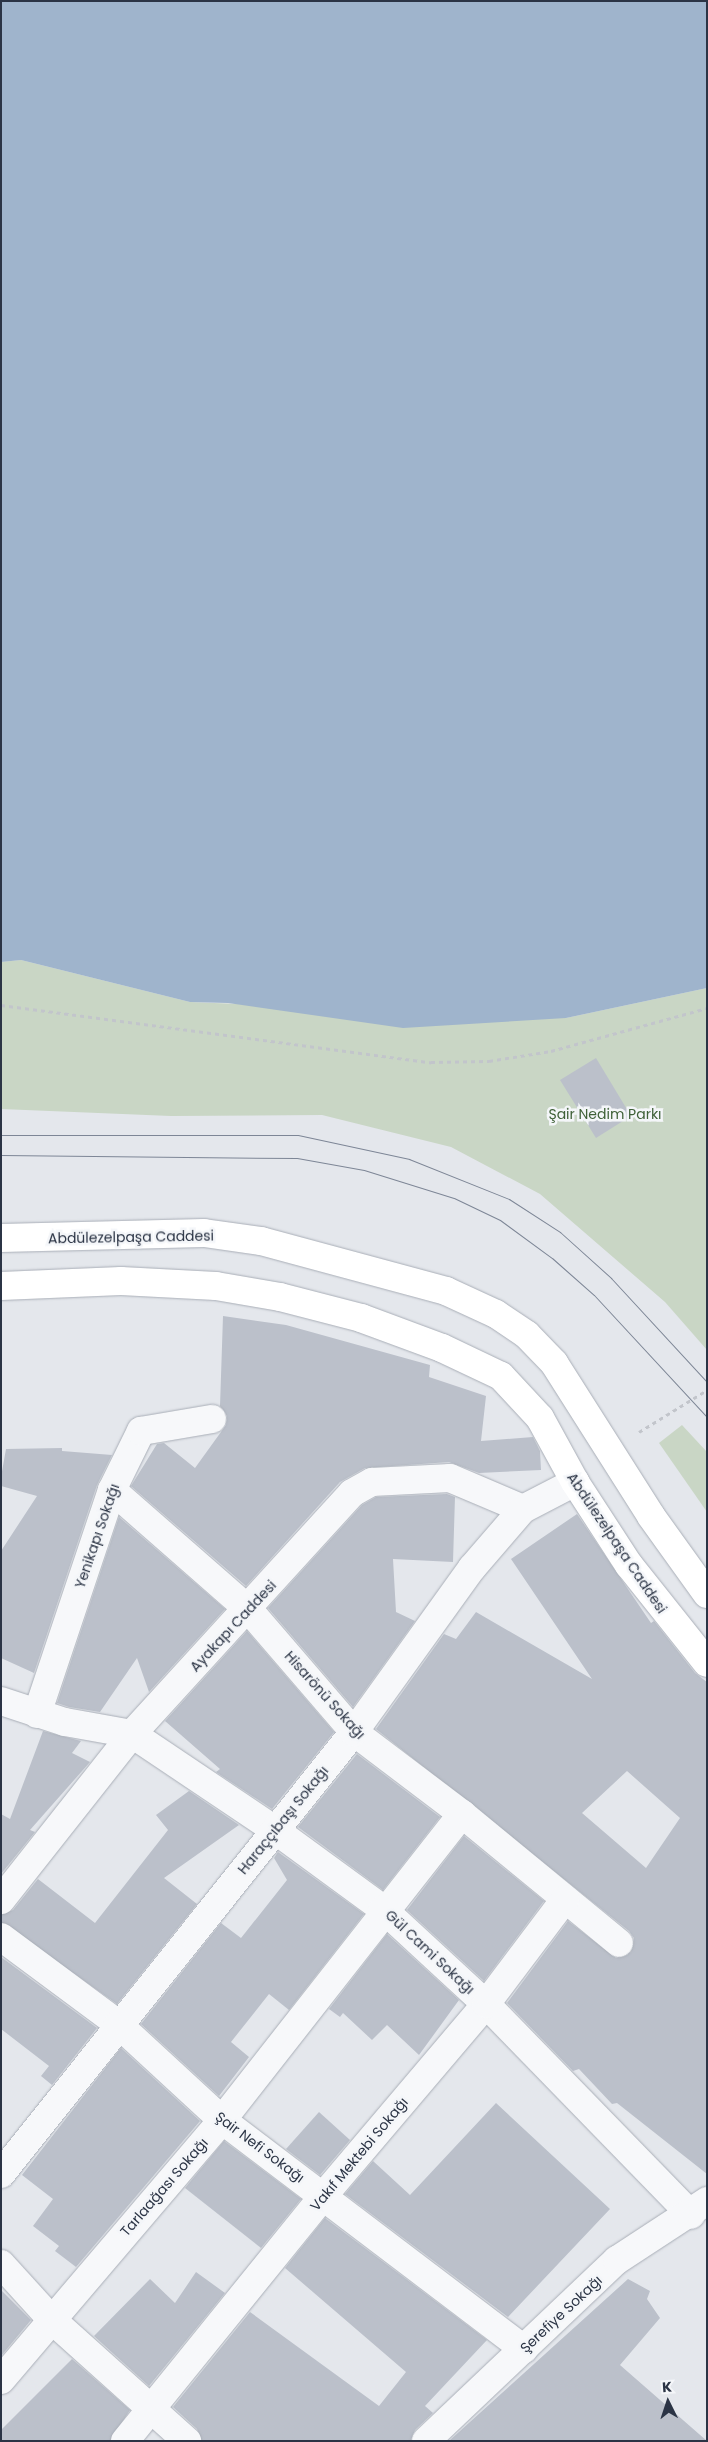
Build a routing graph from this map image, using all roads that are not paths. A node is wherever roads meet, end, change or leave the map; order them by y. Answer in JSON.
{"nodes":[{"id":1,"x":1,"y":1238,"type":"edge"},
{"id":2,"x":1,"y":1286,"type":"edge"},
{"id":3,"x":212,"y":1419,"type":"dead end"},
{"id":4,"x":575,"y":1482,"type":"junction"},
{"id":5,"x":112,"y":1490,"type":"junction"},
{"id":6,"x":523,"y":1509,"type":"junction"},
{"id":7,"x":707,"y":1594,"type":"edge"},
{"id":8,"x":248,"y":1610,"type":"junction"},
{"id":9,"x":707,"y":1663,"type":"edge"},
{"id":10,"x":1,"y":1701,"type":"edge"},
{"id":11,"x":37,"y":1714,"type":"junction"},
{"id":12,"x":354,"y":1732,"type":"junction"},
{"id":13,"x":132,"y":1734,"type":"junction"},
{"id":14,"x":462,"y":1814,"type":"junction"},
{"id":15,"x":275,"y":1830,"type":"junction"},
{"id":16,"x":566,"y":1899,"type":"junction"},
{"id":17,"x":1,"y":1900,"type":"edge"},
{"id":18,"x":384,"y":1910,"type":"junction"},
{"id":19,"x":1,"y":1937,"type":"edge"},
{"id":20,"x":619,"y":1943,"type":"dead end"},
{"id":21,"x":486,"y":2004,"type":"junction"},
{"id":22,"x":118,"y":2024,"type":"junction"},
{"id":23,"x":222,"y":2120,"type":"junction"},
{"id":24,"x":1,"y":2174,"type":"edge"},
{"id":25,"x":324,"y":2195,"type":"junction"},
{"id":26,"x":699,"y":2208,"type":"edge"},
{"id":27,"x":1,"y":2264,"type":"edge"},
{"id":28,"x":51,"y":2318,"type":"junction"},
{"id":29,"x":524,"y":2349,"type":"junction"},
{"id":30,"x":1,"y":2380,"type":"edge"},
{"id":31,"x":153,"y":2408,"type":"junction"},
{"id":32,"x":125,"y":2441,"type":"edge"},
{"id":33,"x":187,"y":2441,"type":"edge"},
{"id":34,"x":426,"y":2441,"type":"edge"}],
"edges":[{"from":1,"to":7,"type":"main road","name":"Abdülezelpaşa Caddesi"},
{"from":2,"to":4,"type":"main road","name":"Abdülezelpaşa Caddesi"},
{"from":3,"to":5,"type":"street","name":"Yenikapı Sokağı"},
{"from":4,"to":6,"type":"street","name":"Haraççıbaşı Sokağı"},
{"from":4,"to":9,"type":"main road","name":"Abdülezelpaşa Caddesi"},
{"from":5,"to":8,"type":"street","name":"Hisarönü Sokağı"},
{"from":5,"to":11,"type":"street","name":"Yenikapı Sokağı"},
{"from":6,"to":8,"type":"street","name":"Ayakapı Caddesi"},
{"from":6,"to":12,"type":"street","name":"Haraççıbaşı Sokağı"},
{"from":8,"to":12,"type":"street","name":"Hisarönü Sokağı"},
{"from":8,"to":13,"type":"street","name":"Ayakapı Caddesi"},
{"from":10,"to":11,"type":"street"},
{"from":11,"to":13,"type":"street"},
{"from":12,"to":14,"type":"street","name":"Hisarönü Sokağı"},
{"from":12,"to":15,"type":"street","name":"Haraççıbaşı Sokağı"},
{"from":13,"to":15,"type":"street","name":"Gül Cami Sokağı"},
{"from":13,"to":17,"type":"street","name":"Ayakapı Caddesi"},
{"from":14,"to":16,"type":"street","name":"Hisarönü Sokağı"},
{"from":14,"to":18,"type":"street","name":"Tarlaağası Sokağı"},
{"from":15,"to":18,"type":"street","name":"Gül Cami Sokağı"},
{"from":15,"to":22,"type":"street","name":"Haraççıbaşı Sokağı"},
{"from":16,"to":20,"type":"street","name":"Hisarönü Sokağı"},
{"from":16,"to":21,"type":"street","name":"Vakıf Mektebi Sokağı"},
{"from":18,"to":21,"type":"street","name":"Gül Cami Sokağı"},
{"from":18,"to":23,"type":"street","name":"Tarlaağası Sokağı"},
{"from":19,"to":22,"type":"street","name":"Şair Nefi Sokağı"},
{"from":21,"to":25,"type":"street","name":"Vakıf Mektebi Sokağı"},
{"from":21,"to":26,"type":"street","name":"Gül Cami Sokağı"},
{"from":22,"to":23,"type":"street","name":"Şair Nefi Sokağı"},
{"from":22,"to":24,"type":"street","name":"Haraççıbaşı Sokağı"},
{"from":23,"to":25,"type":"street","name":"Şair Nefi Sokağı"},
{"from":23,"to":28,"type":"street","name":"Tarlaağası Sokağı"},
{"from":25,"to":29,"type":"street","name":"Şair Nefi Sokağı"},
{"from":25,"to":31,"type":"street","name":"Vakıf Mektebi Sokağı"},
{"from":26,"to":29,"type":"street","name":"Şerefiye Sokağı"},
{"from":27,"to":28,"type":"street"},
{"from":28,"to":30,"type":"street","name":"Tarlaağası Sokağı"},
{"from":28,"to":31,"type":"street"},
{"from":29,"to":34,"type":"street","name":"Şerefiye Sokağı"},
{"from":31,"to":32,"type":"street","name":"Vakıf Mektebi Sokağı"},
{"from":31,"to":33,"type":"street"}]}
